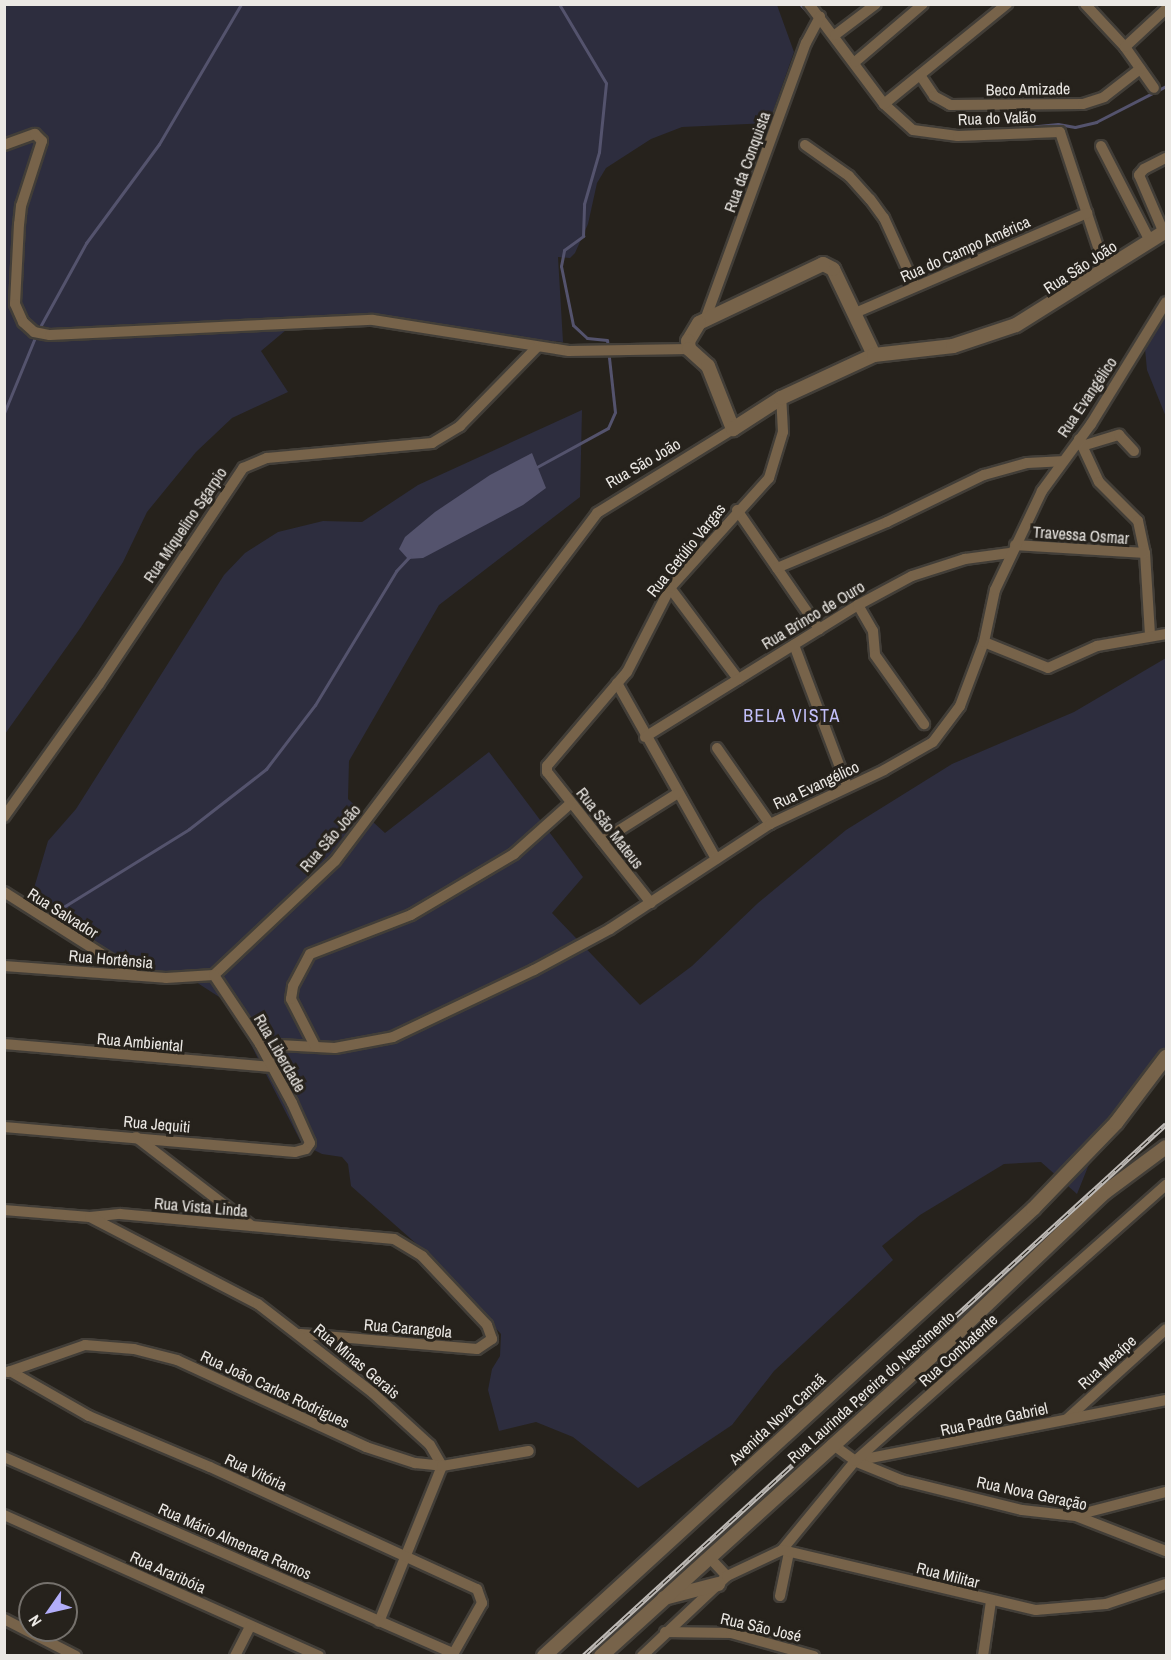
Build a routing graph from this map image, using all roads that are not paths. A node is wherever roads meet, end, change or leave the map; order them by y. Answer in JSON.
{"nodes":[{"id":1,"x":809,"y":4,"type":"edge"},
{"id":2,"x":876,"y":4,"type":"edge"},
{"id":3,"x":923,"y":4,"type":"edge"},
{"id":4,"x":1007,"y":4,"type":"edge"},
{"id":5,"x":1085,"y":4,"type":"edge"},
{"id":6,"x":1167,"y":9,"type":"edge"},
{"id":7,"x":820,"y":17,"type":"junction"},
{"id":8,"x":835,"y":35,"type":"junction"},
{"id":9,"x":1125,"y":47,"type":"junction"},
{"id":10,"x":855,"y":62,"type":"junction"},
{"id":11,"x":1140,"y":69,"type":"junction"},
{"id":12,"x":920,"y":75,"type":"junction"},
{"id":13,"x":1155,"y":87,"type":"dead end"},
{"id":14,"x":884,"y":104,"type":"junction"},
{"id":15,"x":805,"y":145,"type":"dead end"},
{"id":16,"x":4,"y":146,"type":"edge"},
{"id":17,"x":1101,"y":146,"type":"dead end"},
{"id":18,"x":1167,"y":158,"type":"edge"},
{"id":19,"x":1087,"y":213,"type":"junction"},
{"id":20,"x":1165,"y":232,"type":"edge"},
{"id":21,"x":1150,"y":241,"type":"junction"},
{"id":22,"x":1106,"y":271,"type":"junction"},
{"id":23,"x":915,"y":286,"type":"junction"},
{"id":24,"x":1167,"y":302,"type":"edge"},
{"id":25,"x":855,"y":313,"type":"junction"},
{"id":26,"x":705,"y":320,"type":"junction"},
{"id":27,"x":537,"y":347,"type":"junction"},
{"id":28,"x":689,"y":349,"type":"junction"},
{"id":29,"x":874,"y":355,"type":"junction"},
{"id":30,"x":781,"y":398,"type":"junction"},
{"id":31,"x":733,"y":429,"type":"junction"},
{"id":32,"x":1081,"y":442,"type":"junction"},
{"id":33,"x":1134,"y":451,"type":"dead end"},
{"id":34,"x":1061,"y":460,"type":"junction"},
{"id":35,"x":737,"y":510,"type":"junction"},
{"id":36,"x":1012,"y":549,"type":"junction"},
{"id":37,"x":1144,"y":553,"type":"junction"},
{"id":38,"x":777,"y":568,"type":"junction"},
{"id":39,"x":670,"y":588,"type":"junction"},
{"id":40,"x":858,"y":605,"type":"junction"},
{"id":41,"x":819,"y":630,"type":"junction"},
{"id":42,"x":1167,"y":634,"type":"edge"},
{"id":43,"x":1150,"y":635,"type":"junction"},
{"id":44,"x":984,"y":642,"type":"junction"},
{"id":45,"x":794,"y":645,"type":"junction"},
{"id":46,"x":738,"y":679,"type":"junction"},
{"id":47,"x":618,"y":683,"type":"junction"},
{"id":48,"x":924,"y":724,"type":"dead end"},
{"id":49,"x":645,"y":738,"type":"junction"},
{"id":50,"x":717,"y":748,"type":"dead end"},
{"id":51,"x":546,"y":772,"type":"joint"},
{"id":52,"x":847,"y":786,"type":"junction"},
{"id":53,"x":678,"y":793,"type":"junction"},
{"id":54,"x":571,"y":803,"type":"junction"},
{"id":55,"x":4,"y":817,"type":"edge"},
{"id":56,"x":770,"y":824,"type":"junction"},
{"id":57,"x":602,"y":841,"type":"junction"},
{"id":58,"x":716,"y":859,"type":"junction"},
{"id":59,"x":4,"y":892,"type":"edge"},
{"id":60,"x":651,"y":903,"type":"junction"},
{"id":61,"x":4,"y":966,"type":"edge"},
{"id":62,"x":214,"y":975,"type":"junction"},
{"id":63,"x":137,"y":976,"type":"junction"},
{"id":64,"x":4,"y":1044,"type":"edge"},
{"id":65,"x":260,"y":1044,"type":"junction"},
{"id":66,"x":315,"y":1046,"type":"junction"},
{"id":67,"x":1167,"y":1057,"type":"edge"},
{"id":68,"x":272,"y":1067,"type":"junction"},
{"id":69,"x":4,"y":1127,"type":"edge"},
{"id":70,"x":134,"y":1137,"type":"junction"},
{"id":71,"x":1167,"y":1147,"type":"edge"},
{"id":72,"x":306,"y":1149,"type":"joint"},
{"id":73,"x":1167,"y":1185,"type":"edge"},
{"id":74,"x":4,"y":1210,"type":"edge"},
{"id":75,"x":90,"y":1217,"type":"junction"},
{"id":76,"x":253,"y":1226,"type":"junction"},
{"id":77,"x":1167,"y":1329,"type":"edge"},
{"id":78,"x":301,"y":1334,"type":"junction"},
{"id":79,"x":477,"y":1349,"type":"joint"},
{"id":80,"x":7,"y":1372,"type":"edge"},
{"id":81,"x":1167,"y":1400,"type":"edge"},
{"id":82,"x":1068,"y":1418,"type":"junction"},
{"id":83,"x":832,"y":1444,"type":"junction"},
{"id":84,"x":529,"y":1451,"type":"dead end"},
{"id":85,"x":4,"y":1456,"type":"edge"},
{"id":86,"x":855,"y":1461,"type":"junction"},
{"id":87,"x":442,"y":1466,"type":"junction"},
{"id":88,"x":1167,"y":1492,"type":"edge"},
{"id":89,"x":4,"y":1515,"type":"edge"},
{"id":90,"x":1076,"y":1515,"type":"junction"},
{"id":91,"x":785,"y":1551,"type":"junction"},
{"id":92,"x":1167,"y":1551,"type":"edge"},
{"id":93,"x":405,"y":1557,"type":"junction"},
{"id":94,"x":708,"y":1557,"type":"junction"},
{"id":95,"x":723,"y":1580,"type":"junction"},
{"id":96,"x":1167,"y":1584,"type":"edge"},
{"id":97,"x":780,"y":1596,"type":"dead end"},
{"id":98,"x":664,"y":1598,"type":"junction"},
{"id":99,"x":991,"y":1601,"type":"junction"},
{"id":100,"x":4,"y":1619,"type":"edge"},
{"id":101,"x":379,"y":1622,"type":"junction"},
{"id":102,"x":250,"y":1626,"type":"junction"},
{"id":103,"x":665,"y":1632,"type":"junction"},
{"id":104,"x":453,"y":1655,"type":"edge"},
{"id":105,"x":76,"y":1656,"type":"edge"},
{"id":106,"x":235,"y":1656,"type":"edge"},
{"id":107,"x":319,"y":1656,"type":"edge"},
{"id":108,"x":544,"y":1656,"type":"edge"},
{"id":109,"x":601,"y":1656,"type":"edge"},
{"id":110,"x":642,"y":1656,"type":"edge"},
{"id":111,"x":814,"y":1656,"type":"edge"},
{"id":112,"x":983,"y":1656,"type":"edge"}],
"edges":[{"from":1,"to":7,"type":"street","name":"Rua do Valão"},
{"from":2,"to":8,"type":"street"},
{"from":3,"to":10,"type":"street"},
{"from":4,"to":12,"type":"street"},
{"from":5,"to":9,"type":"street"},
{"from":6,"to":9,"type":"street"},
{"from":7,"to":8,"type":"street","name":"Rua do Valão"},
{"from":7,"to":26,"type":"street","name":"Rua da Conquista"},
{"from":8,"to":10,"type":"street","name":"Rua do Valão"},
{"from":9,"to":11,"type":"street"},
{"from":10,"to":14,"type":"street","name":"Rua do Valão"},
{"from":11,"to":12,"type":"street","name":"Beco Amizade"},
{"from":11,"to":13,"type":"street"},
{"from":12,"to":14,"type":"street"},
{"from":14,"to":19,"type":"street","name":"Rua do Valão"},
{"from":15,"to":23,"type":"street"},
{"from":16,"to":27,"type":"street"},
{"from":17,"to":21,"type":"street"},
{"from":18,"to":20,"type":"street"},
{"from":19,"to":22,"type":"street","name":"Rua do Valão"},
{"from":19,"to":23,"type":"street","name":"Rua do Campo América"},
{"from":20,"to":21,"type":"street","name":"Rua São João"},
{"from":21,"to":22,"type":"street","name":"Rua São João"},
{"from":22,"to":29,"type":"street","name":"Rua São João"},
{"from":23,"to":25,"type":"street","name":"Rua do Campo América"},
{"from":24,"to":32,"type":"street","name":"Rua Evangélico"},
{"from":25,"to":26,"type":"street"},
{"from":25,"to":29,"type":"street"},
{"from":26,"to":28,"type":"street"},
{"from":27,"to":28,"type":"street"},
{"from":27,"to":55,"type":"street","name":"Rua Miquelino Sgarpio"},
{"from":28,"to":31,"type":"street"},
{"from":29,"to":30,"type":"street","name":"Rua São João"},
{"from":30,"to":31,"type":"street","name":"Rua São João"},
{"from":30,"to":35,"type":"street","name":"Rua Getúlio Vargas"},
{"from":31,"to":62,"type":"street","name":"Rua São João"},
{"from":32,"to":33,"type":"street"},
{"from":32,"to":34,"type":"street","name":"Rua Evangélico"},
{"from":32,"to":37,"type":"street"},
{"from":34,"to":36,"type":"street","name":"Rua Evangélico"},
{"from":34,"to":38,"type":"street"},
{"from":35,"to":38,"type":"street"},
{"from":35,"to":39,"type":"street","name":"Rua Getúlio Vargas"},
{"from":36,"to":37,"type":"street","name":"Travessa Osmar"},
{"from":36,"to":40,"type":"street","name":"Rua Brinco de Ouro"},
{"from":36,"to":44,"type":"street","name":"Rua Evangélico"},
{"from":37,"to":43,"type":"street"},
{"from":38,"to":41,"type":"street"},
{"from":39,"to":46,"type":"street"},
{"from":39,"to":47,"type":"street","name":"Rua Getúlio Vargas"},
{"from":40,"to":41,"type":"street","name":"Rua Brinco de Ouro"},
{"from":40,"to":48,"type":"street"},
{"from":41,"to":45,"type":"street","name":"Rua Brinco de Ouro"},
{"from":42,"to":43,"type":"street"},
{"from":43,"to":44,"type":"street"},
{"from":44,"to":52,"type":"street","name":"Rua Evangélico"},
{"from":45,"to":46,"type":"street","name":"Rua Brinco de Ouro"},
{"from":45,"to":52,"type":"street"},
{"from":46,"to":49,"type":"street","name":"Rua Brinco de Ouro"},
{"from":47,"to":49,"type":"street"},
{"from":47,"to":51,"type":"street","name":"Rua Getúlio Vargas"},
{"from":49,"to":53,"type":"street"},
{"from":50,"to":56,"type":"street"},
{"from":51,"to":54,"type":"street","name":"Rua São Mateus"},
{"from":52,"to":56,"type":"street","name":"Rua Evangélico"},
{"from":53,"to":57,"type":"street"},
{"from":53,"to":58,"type":"street"},
{"from":54,"to":57,"type":"street","name":"Rua São Mateus"},
{"from":54,"to":66,"type":"street"},
{"from":56,"to":58,"type":"street","name":"Rua Evangélico"},
{"from":57,"to":60,"type":"street","name":"Rua São Mateus"},
{"from":58,"to":60,"type":"street","name":"Rua Evangélico"},
{"from":59,"to":63,"type":"street","name":"Rua Salvador"},
{"from":60,"to":66,"type":"street","name":"Rua Evangélico"},
{"from":61,"to":63,"type":"street","name":"Rua Hortênsia"},
{"from":62,"to":63,"type":"street","name":"Rua Hortênsia"},
{"from":62,"to":65,"type":"street","name":"Rua Liberdade"},
{"from":64,"to":68,"type":"street","name":"Rua Ambiental"},
{"from":65,"to":66,"type":"street","name":"Rua Evangélico"},
{"from":65,"to":68,"type":"street","name":"Rua Liberdade"},
{"from":67,"to":108,"type":"street","name":"Avenida Nova Canaã"},
{"from":68,"to":72,"type":"street","name":"Rua Liberdade"},
{"from":69,"to":70,"type":"street","name":"Rua Jequiti"},
{"from":70,"to":72,"type":"street","name":"Rua Jequiti"},
{"from":70,"to":76,"type":"street"},
{"from":71,"to":83,"type":"street","name":"Rua Laurinda Pereira do Nascimento"},
{"from":73,"to":86,"type":"street","name":"Rua Combatente"},
{"from":74,"to":75,"type":"street","name":"Rua Vista Linda"},
{"from":75,"to":76,"type":"street","name":"Rua Vista Linda"},
{"from":75,"to":78,"type":"street","name":"Rua Minas Gerais"},
{"from":76,"to":79,"type":"street","name":"Rua Vista Linda"},
{"from":77,"to":82,"type":"street","name":"Rua Meaípe"},
{"from":78,"to":79,"type":"street","name":"Rua Carangola"},
{"from":78,"to":87,"type":"street","name":"Rua Minas Gerais"},
{"from":80,"to":87,"type":"street","name":"Rua João Carlos Rodrigues"},
{"from":80,"to":93,"type":"street","name":"Rua Vitória"},
{"from":81,"to":82,"type":"street","name":"Rua Padre Gabriel"},
{"from":82,"to":86,"type":"street","name":"Rua Padre Gabriel"},
{"from":83,"to":86,"type":"street"},
{"from":83,"to":94,"type":"street","name":"Rua Laurinda Pereira do Nascimento"},
{"from":84,"to":87,"type":"street","name":"Rua João Carlos Rodrigues"},
{"from":85,"to":101,"type":"street","name":"Rua Mário Almenara Ramos"},
{"from":86,"to":90,"type":"street","name":"Rua Nova Geração"},
{"from":86,"to":91,"type":"street","name":"Rua Combatente"},
{"from":87,"to":93,"type":"street"},
{"from":88,"to":90,"type":"street"},
{"from":89,"to":102,"type":"street","name":"Rua Araribóia"},
{"from":90,"to":92,"type":"street","name":"Rua Nova Geração"},
{"from":91,"to":95,"type":"street"},
{"from":91,"to":97,"type":"street"},
{"from":91,"to":99,"type":"street","name":"Rua Militar"},
{"from":93,"to":101,"type":"street"},
{"from":93,"to":104,"type":"street","name":"Rua Vitória"},
{"from":94,"to":95,"type":"street"},
{"from":94,"to":98,"type":"street","name":"Rua Laurinda Pereira do Nascimento"},
{"from":95,"to":98,"type":"street"},
{"from":95,"to":103,"type":"street"},
{"from":96,"to":99,"type":"street","name":"Rua Militar"},
{"from":98,"to":109,"type":"street","name":"Rua Laurinda Pereira do Nascimento"},
{"from":99,"to":112,"type":"street"},
{"from":100,"to":105,"type":"street"},
{"from":101,"to":104,"type":"street","name":"Rua Mário Almenara Ramos"},
{"from":102,"to":106,"type":"street"},
{"from":102,"to":107,"type":"street","name":"Rua Araribóia"},
{"from":103,"to":110,"type":"street"},
{"from":103,"to":111,"type":"street","name":"Rua São José"}]}
